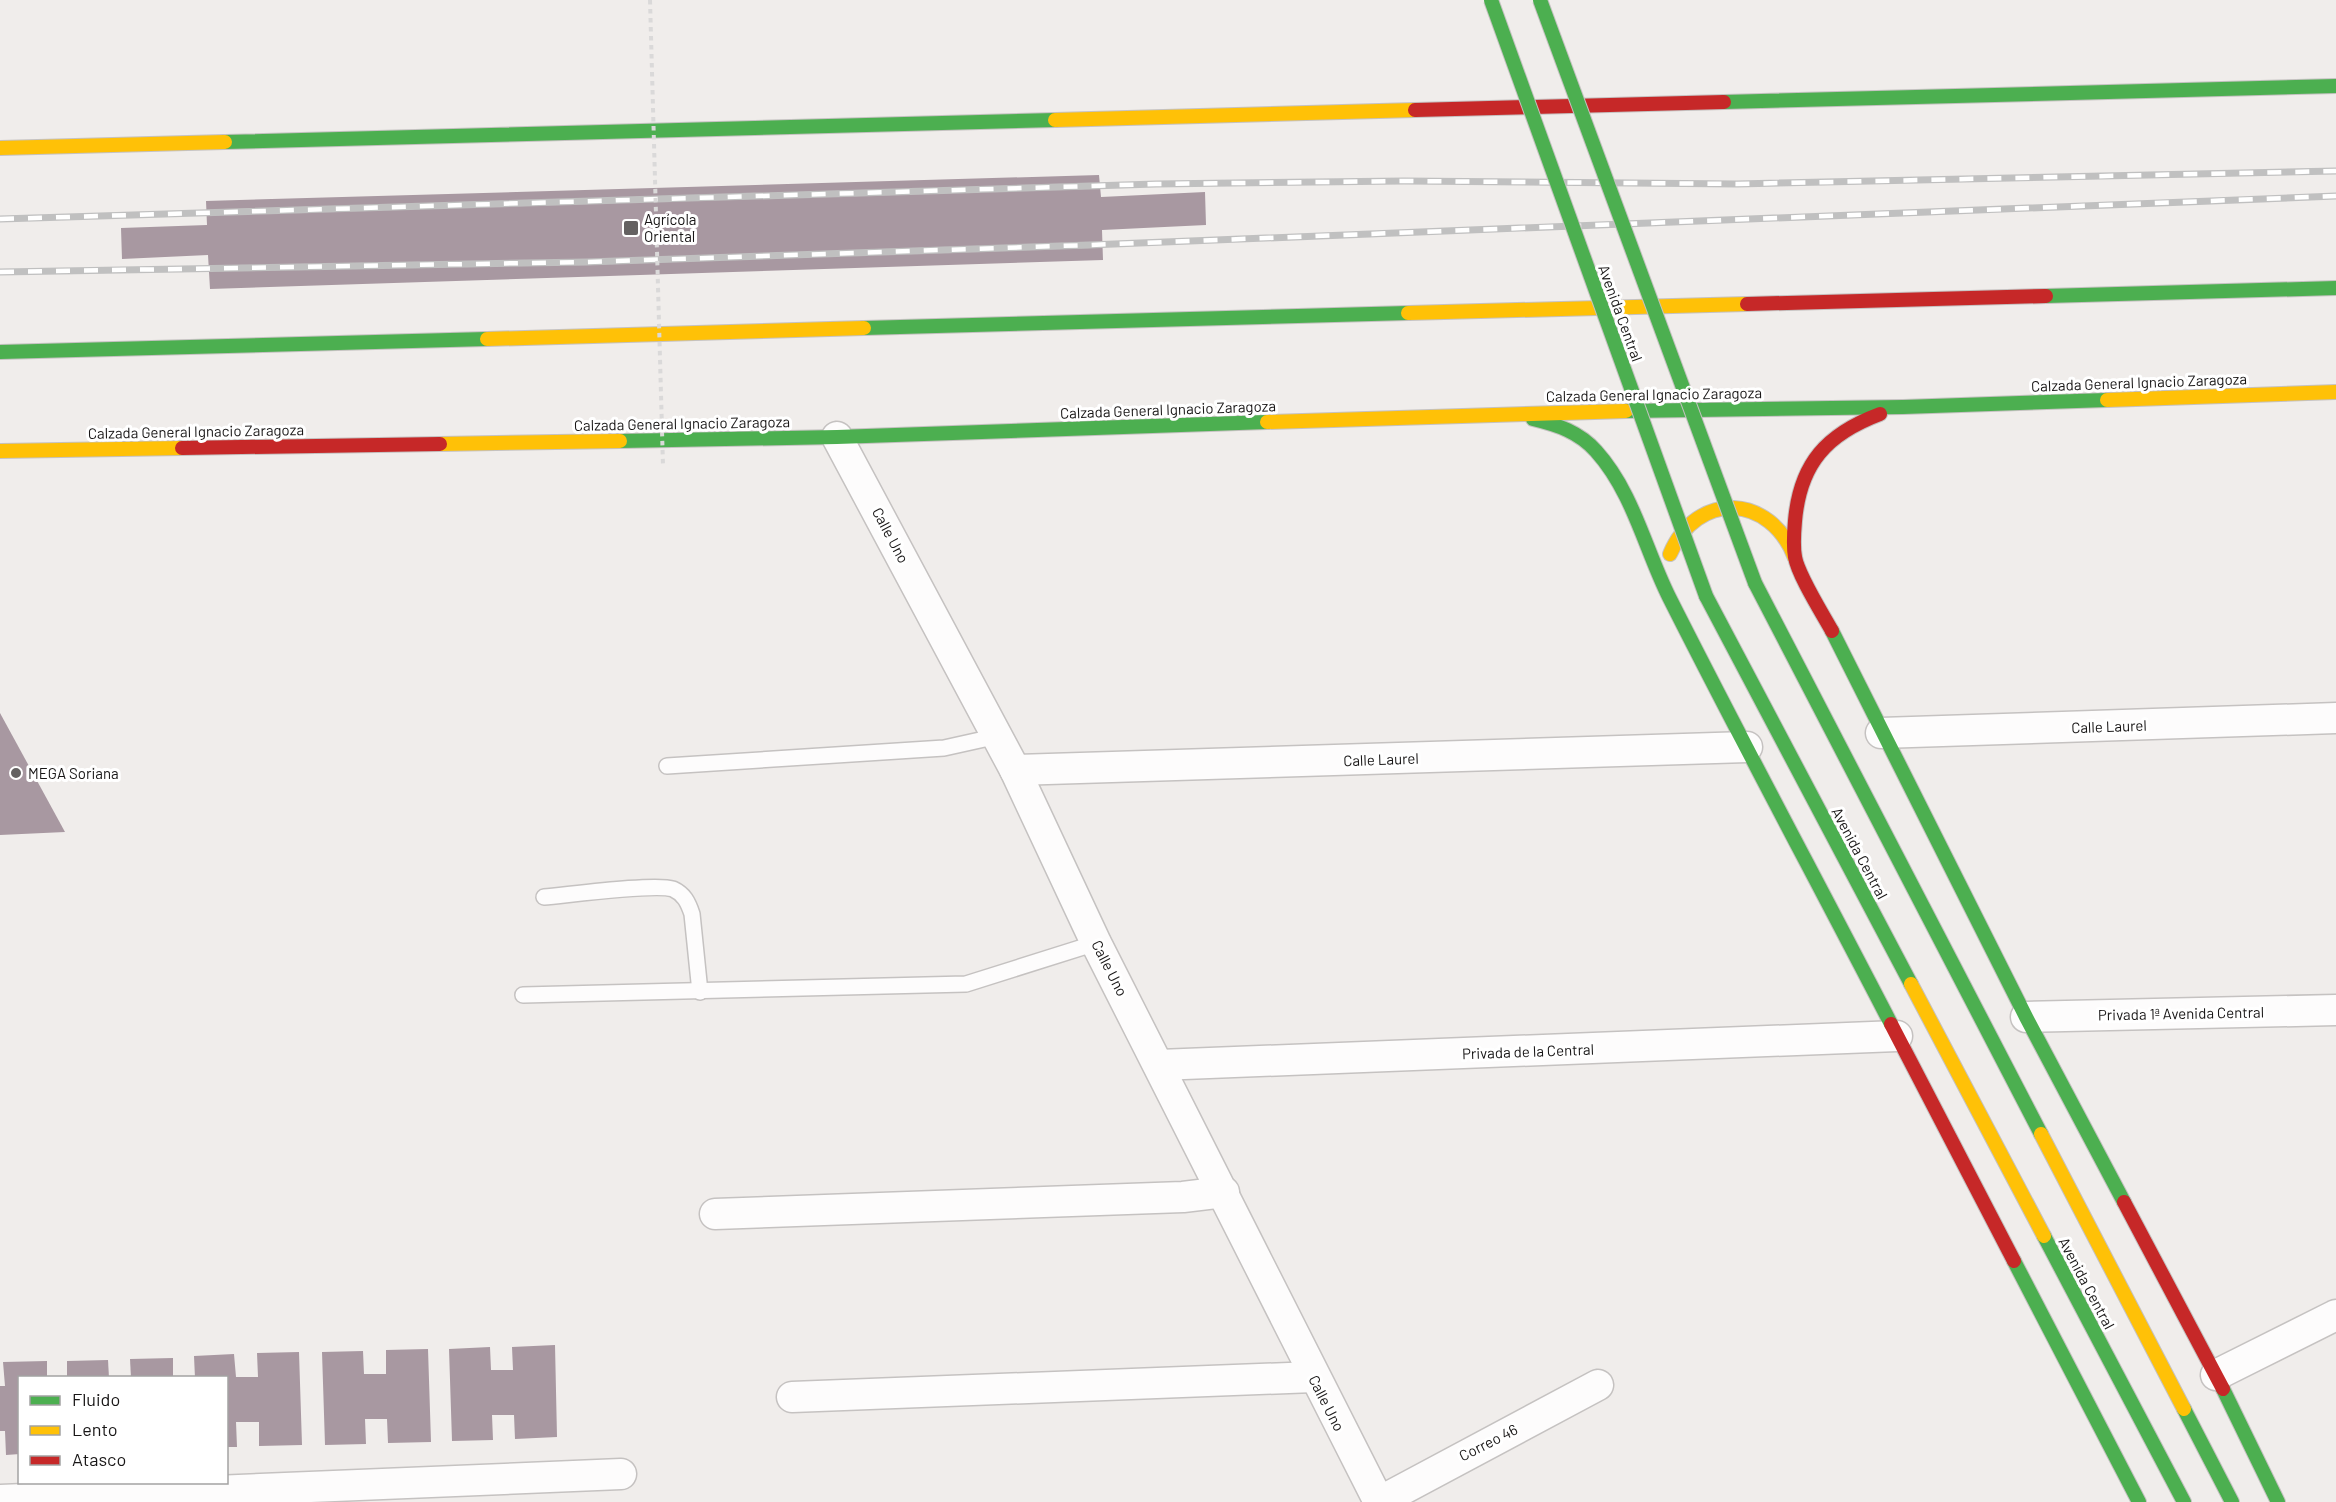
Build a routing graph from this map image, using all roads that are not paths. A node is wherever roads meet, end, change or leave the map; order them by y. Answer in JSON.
{"nodes":[{"id":1,"x":1491,"y":0,"type":"edge"},
{"id":2,"x":1540,"y":0,"type":"edge"},
{"id":3,"x":2336,"y":86,"type":"edge"},
{"id":4,"x":0,"y":148,"type":"edge"},
{"id":5,"x":2336,"y":288,"type":"edge"},
{"id":6,"x":0,"y":352,"type":"edge"},
{"id":7,"x":2336,"y":392,"type":"edge"},
{"id":8,"x":1903,"y":407,"type":"junction"},
{"id":9,"x":1509,"y":413,"type":"junction"},
{"id":10,"x":837,"y":437,"type":"junction"},
{"id":11,"x":0,"y":451,"type":"edge"},
{"id":12,"x":1796,"y":559,"type":"junction"},
{"id":13,"x":1668,"y":594,"type":"junction"},
{"id":14,"x":2336,"y":718,"type":"edge"},
{"id":15,"x":1881,"y":733,"type":"junction"},
{"id":16,"x":998,"y":736,"type":"junction"},
{"id":17,"x":1747,"y":747,"type":"junction"},
{"id":18,"x":667,"y":765,"type":"dead end"},
{"id":19,"x":1015,"y":770,"type":"junction"},
{"id":20,"x":544,"y":897,"type":"dead end"},
{"id":21,"x":1096,"y":942,"type":"junction"},
{"id":22,"x":700,"y":992,"type":"junction"},
{"id":23,"x":523,"y":995,"type":"dead end"},
{"id":24,"x":2336,"y":1010,"type":"edge"},
{"id":25,"x":2026,"y":1017,"type":"junction"},
{"id":26,"x":1897,"y":1036,"type":"junction"},
{"id":27,"x":1159,"y":1065,"type":"junction"},
{"id":28,"x":1224,"y":1192,"type":"junction"},
{"id":29,"x":715,"y":1214,"type":"dead end"},
{"id":30,"x":2336,"y":1315,"type":"edge"},
{"id":31,"x":2216,"y":1375,"type":"junction"},
{"id":32,"x":1314,"y":1377,"type":"junction"},
{"id":33,"x":1598,"y":1385,"type":"dead end"},
{"id":34,"x":792,"y":1397,"type":"dead end"},
{"id":35,"x":621,"y":1474,"type":"dead end"},
{"id":36,"x":0,"y":1500,"type":"edge"},
{"id":37,"x":1379,"y":1502,"type":"edge"},
{"id":38,"x":2139,"y":1502,"type":"edge"},
{"id":39,"x":2184,"y":1502,"type":"edge"},
{"id":40,"x":2232,"y":1502,"type":"edge"},
{"id":41,"x":2278,"y":1502,"type":"edge"}],
"edges":[{"from":1,"to":39,"type":"main road","name":"Avenida Central","bridge":true},
{"from":2,"to":40,"type":"main road","name":"Avenida Central","bridge":true},
{"from":3,"to":4,"type":"main road"},
{"from":5,"to":6,"type":"main road"},
{"from":7,"to":8,"type":"main road","name":"Calzada General Ignacio Zaragoza"},
{"from":8,"to":9,"type":"main road","name":"Calzada General Ignacio Zaragoza"},
{"from":8,"to":12,"type":"main road"},
{"from":9,"to":10,"type":"main road","name":"Calzada General Ignacio Zaragoza"},
{"from":9,"to":13,"type":"main road"},
{"from":10,"to":11,"type":"main road","name":"Calzada General Ignacio Zaragoza"},
{"from":10,"to":16,"type":"street","name":"Calle Uno"},
{"from":12,"to":13,"type":"main road"},
{"from":12,"to":15,"type":"main road"},
{"from":13,"to":17,"type":"main road"},
{"from":14,"to":15,"type":"street","name":"Calle Laurel"},
{"from":15,"to":25,"type":"main road"},
{"from":16,"to":18,"type":"lane"},
{"from":16,"to":19,"type":"street","name":"Calle Uno"},
{"from":17,"to":19,"type":"street","name":"Calle Laurel"},
{"from":17,"to":26,"type":"main road"},
{"from":19,"to":21,"type":"street","name":"Calle Uno"},
{"from":20,"to":22,"type":"lane"},
{"from":21,"to":22,"type":"lane"},
{"from":21,"to":27,"type":"street","name":"Calle Uno"},
{"from":22,"to":23,"type":"lane"},
{"from":24,"to":25,"type":"street","name":"Privada 1ª Avenida Central"},
{"from":25,"to":31,"type":"main road"},
{"from":26,"to":27,"type":"street","name":"Privada de la Central"},
{"from":26,"to":38,"type":"main road"},
{"from":27,"to":28,"type":"street","name":"Calle Uno"},
{"from":28,"to":29,"type":"street"},
{"from":28,"to":32,"type":"street","name":"Calle Uno"},
{"from":30,"to":31,"type":"street"},
{"from":31,"to":41,"type":"main road"},
{"from":32,"to":34,"type":"street"},
{"from":32,"to":37,"type":"street","name":"Calle Uno"},
{"from":33,"to":37,"type":"street","name":"Correo 46"},
{"from":35,"to":36,"type":"street"}]}
